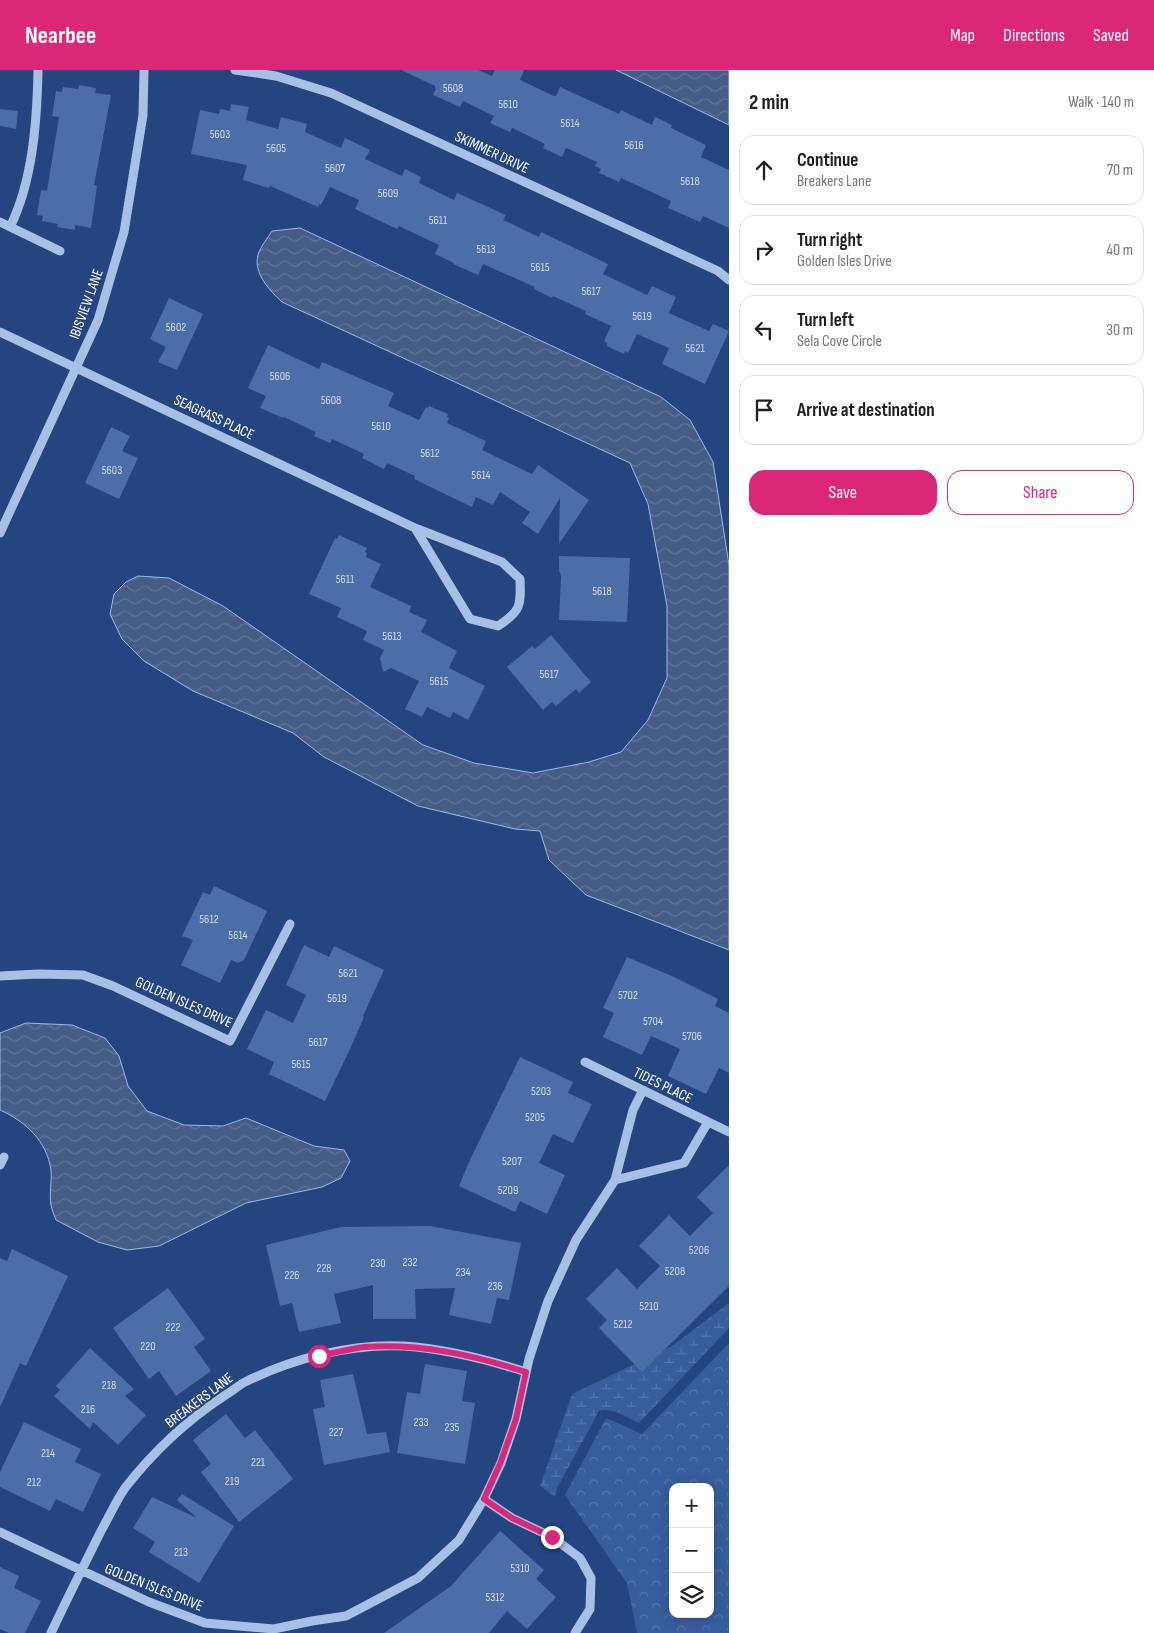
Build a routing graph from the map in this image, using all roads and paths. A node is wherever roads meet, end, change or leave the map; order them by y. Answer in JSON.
{"nodes":[{"id":1,"x":38,"y":70,"type":"edge"},
{"id":2,"x":144,"y":70,"type":"edge"},
{"id":3,"x":235,"y":70,"type":"edge"},
{"id":4,"x":0,"y":222,"type":"edge"},
{"id":5,"x":10,"y":226,"type":"junction"},
{"id":6,"x":60,"y":251,"type":"dead end"},
{"id":7,"x":729,"y":280,"type":"edge"},
{"id":8,"x":0,"y":332,"type":"edge"},
{"id":9,"x":76,"y":367,"type":"junction"},
{"id":10,"x":415,"y":528,"type":"junction"},
{"id":11,"x":0,"y":533,"type":"edge"},
{"id":12,"x":290,"y":924,"type":"dead end"},
{"id":13,"x":0,"y":976,"type":"edge"},
{"id":14,"x":585,"y":1062,"type":"dead end"},
{"id":15,"x":643,"y":1090,"type":"junction"},
{"id":16,"x":708,"y":1122,"type":"junction"},
{"id":17,"x":729,"y":1132,"type":"edge"},
{"id":18,"x":615,"y":1180,"type":"junction"},
{"id":19,"x":526,"y":1372,"type":"junction"},
{"id":20,"x":484,"y":1499,"type":"junction"},
{"id":21,"x":0,"y":1532,"type":"edge"},
{"id":22,"x":81,"y":1570,"type":"junction"},
{"id":23,"x":221,"y":1629,"type":"edge"},
{"id":24,"x":51,"y":1633,"type":"edge"},
{"id":25,"x":574,"y":1633,"type":"edge"}],
"edges":[{"from":1,"to":5,"type":"street"},
{"from":2,"to":9,"type":"street","name":"IBISVIEW LANE"},
{"from":3,"to":7,"type":"street","name":"SKIMMER DRIVE"},
{"from":4,"to":5,"type":"street"},
{"from":5,"to":6,"type":"street"},
{"from":8,"to":9,"type":"street","name":"SEAGRASS PLACE"},
{"from":9,"to":10,"type":"street","name":"SEAGRASS PLACE"},
{"from":9,"to":11,"type":"street","name":"IBISVIEW LANE"},
{"from":10,"to":10,"type":"street","name":"SEAGRASS PLACE"},
{"from":12,"to":13,"type":"street","name":"GOLDEN ISLES DRIVE"},
{"from":14,"to":15,"type":"street","name":"TIDES PLACE"},
{"from":15,"to":16,"type":"street","name":"TIDES PLACE"},
{"from":15,"to":18,"type":"street","name":"GOLDEN ISLES DRIVE"},
{"from":16,"to":17,"type":"street","name":"TIDES PLACE"},
{"from":16,"to":18,"type":"street"},
{"from":18,"to":19,"type":"street","name":"GOLDEN ISLES DRIVE"},
{"from":19,"to":20,"type":"street","name":"GOLDEN ISLES DRIVE"},
{"from":19,"to":22,"type":"street","name":"BREAKERS LANE"},
{"from":20,"to":23,"type":"street","name":"GOLDEN ISLES DRIVE"},
{"from":20,"to":25,"type":"street"},
{"from":21,"to":22,"type":"street","name":"GOLDEN ISLES DRIVE"},
{"from":22,"to":23,"type":"street","name":"GOLDEN ISLES DRIVE"},
{"from":22,"to":24,"type":"street","name":"BREAKERS LANE"}]}
